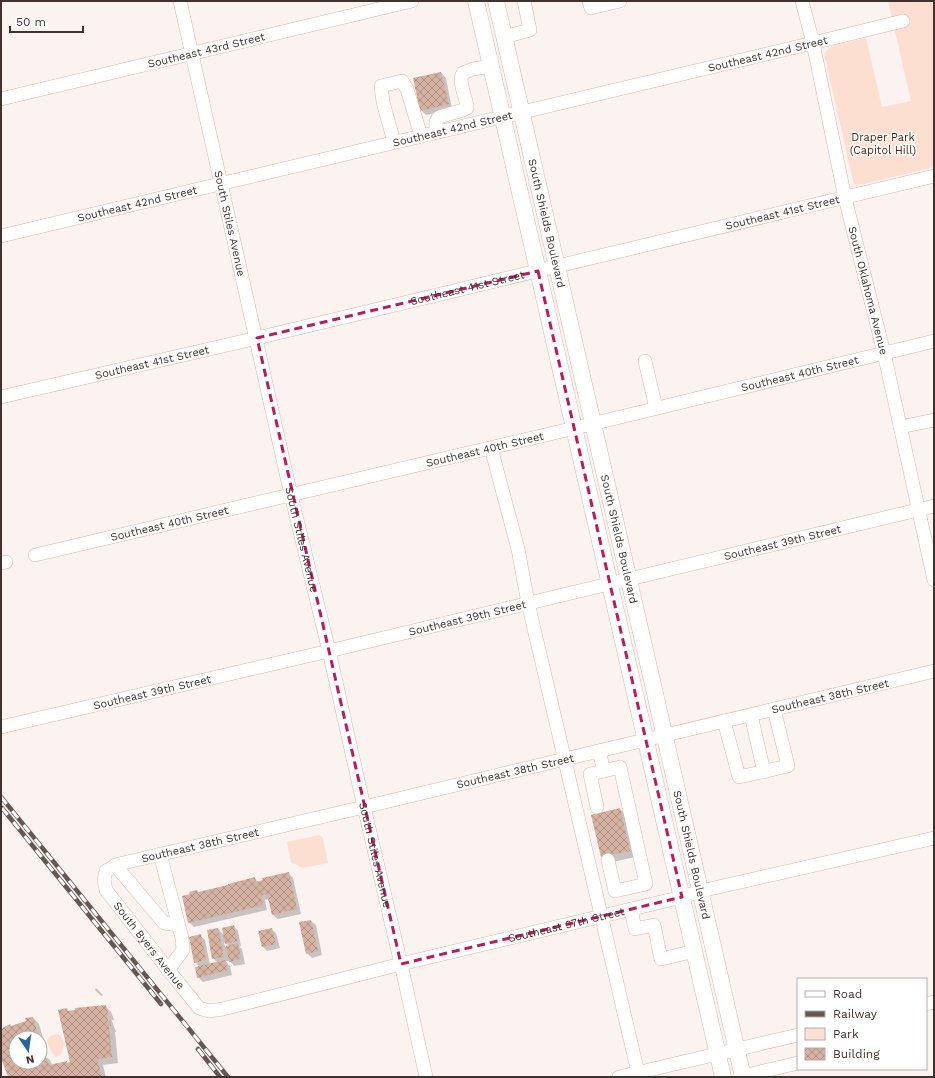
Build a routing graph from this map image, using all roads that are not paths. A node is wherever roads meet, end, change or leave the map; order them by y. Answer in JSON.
{"nodes":[{"id":1,"x":180,"y":1,"type":"edge"},
{"id":2,"x":412,"y":1,"type":"edge"},
{"id":3,"x":476,"y":1,"type":"edge"},
{"id":4,"x":496,"y":1,"type":"edge"},
{"id":5,"x":524,"y":1,"type":"edge"},
{"id":6,"x":589,"y":1,"type":"edge"},
{"id":7,"x":620,"y":1,"type":"edge"},
{"id":8,"x":802,"y":1,"type":"edge"},
{"id":9,"x":903,"y":21,"type":"dead end"},
{"id":10,"x":504,"y":37,"type":"junction"},
{"id":11,"x":813,"y":43,"type":"junction"},
{"id":12,"x":192,"y":53,"type":"junction"},
{"id":13,"x":492,"y":66,"type":"junction"},
{"id":14,"x":1,"y":99,"type":"edge"},
{"id":15,"x":522,"y":112,"type":"junction"},
{"id":16,"x":503,"y":117,"type":"junction"},
{"id":17,"x":438,"y":132,"type":"junction"},
{"id":18,"x":421,"y":136,"type":"junction"},
{"id":19,"x":394,"y":142,"type":"junction"},
{"id":20,"x":934,"y":176,"type":"edge"},
{"id":21,"x":220,"y":184,"type":"junction"},
{"id":22,"x":845,"y":198,"type":"junction"},
{"id":23,"x":1,"y":236,"type":"edge"},
{"id":24,"x":557,"y":266,"type":"junction"},
{"id":25,"x":538,"y":271,"type":"junction"},
{"id":26,"x":256,"y":338,"type":"junction"},
{"id":27,"x":934,"y":341,"type":"edge"},
{"id":28,"x":884,"y":353,"type":"junction"},
{"id":29,"x":645,"y":361,"type":"dead end"},
{"id":30,"x":1,"y":397,"type":"edge"},
{"id":31,"x":656,"y":408,"type":"junction"},
{"id":32,"x":934,"y":420,"type":"edge"},
{"id":33,"x":593,"y":423,"type":"junction"},
{"id":34,"x":900,"y":427,"type":"junction"},
{"id":35,"x":575,"y":428,"type":"junction"},
{"id":36,"x":491,"y":448,"type":"junction"},
{"id":37,"x":291,"y":495,"type":"junction"},
{"id":38,"x":934,"y":506,"type":"edge"},
{"id":39,"x":918,"y":510,"type":"junction"},
{"id":40,"x":35,"y":555,"type":"dead end"},
{"id":41,"x":629,"y":579,"type":"junction"},
{"id":42,"x":934,"y":580,"type":"edge"},
{"id":43,"x":610,"y":584,"type":"junction"},
{"id":44,"x":528,"y":603,"type":"junction"},
{"id":45,"x":329,"y":650,"type":"junction"},
{"id":46,"x":934,"y":671,"type":"edge"},
{"id":47,"x":774,"y":709,"type":"junction"},
{"id":48,"x":751,"y":715,"type":"junction"},
{"id":49,"x":724,"y":721,"type":"junction"},
{"id":50,"x":1,"y":727,"type":"edge"},
{"id":51,"x":665,"y":735,"type":"junction"},
{"id":52,"x":646,"y":739,"type":"junction"},
{"id":53,"x":599,"y":751,"type":"junction"},
{"id":54,"x":564,"y":759,"type":"junction"},
{"id":55,"x":604,"y":771,"type":"junction"},
{"id":56,"x":764,"y":772,"type":"junction"},
{"id":57,"x":364,"y":807,"type":"junction"},
{"id":58,"x":597,"y":807,"type":"dead end"},
{"id":59,"x":934,"y":838,"type":"edge"},
{"id":60,"x":160,"y":854,"type":"junction"},
{"id":61,"x":608,"y":860,"type":"dead end"},
{"id":62,"x":116,"y":865,"type":"junction"},
{"id":63,"x":633,"y":887,"type":"junction"},
{"id":64,"x":701,"y":891,"type":"junction"},
{"id":65,"x":682,"y":897,"type":"junction"},
{"id":66,"x":634,"y":908,"type":"junction"},
{"id":67,"x":601,"y":916,"type":"junction"},
{"id":68,"x":178,"y":925,"type":"junction"},
{"id":69,"x":695,"y":951,"type":"junction"},
{"id":70,"x":401,"y":964,"type":"junction"},
{"id":71,"x":167,"y":969,"type":"junction"},
{"id":72,"x":199,"y":1008,"type":"joint"},
{"id":73,"x":797,"y":1035,"type":"edge"},
{"id":74,"x":737,"y":1050,"type":"junction"},
{"id":75,"x":718,"y":1054,"type":"junction"},
{"id":76,"x":797,"y":1063,"type":"edge"},
{"id":77,"x":638,"y":1075,"type":"edge"},
{"id":78,"x":743,"y":1076,"type":"edge"},
{"id":79,"x":426,"y":1077,"type":"edge"},
{"id":80,"x":619,"y":1077,"type":"edge"},
{"id":81,"x":723,"y":1077,"type":"edge"}],
"edges":[{"from":1,"to":12,"type":"street","name":"South Stiles Avenue"},
{"from":2,"to":12,"type":"street","name":"Southeast 43rd Street"},
{"from":3,"to":13,"type":"main road","name":"South Shields Boulevard"},
{"from":4,"to":10,"type":"main road","name":"South Shields Boulevard"},
{"from":5,"to":10,"type":"street"},
{"from":6,"to":7,"type":"street"},
{"from":8,"to":11,"type":"street","name":"South Oklahoma Avenue"},
{"from":9,"to":11,"type":"street","name":"Southeast 42nd Street"},
{"from":10,"to":15,"type":"main road","name":"South Shields Boulevard"},
{"from":11,"to":15,"type":"street","name":"Southeast 42nd Street"},
{"from":11,"to":22,"type":"street","name":"South Oklahoma Avenue"},
{"from":12,"to":14,"type":"street","name":"Southeast 43rd Street"},
{"from":12,"to":21,"type":"street","name":"South Stiles Avenue"},
{"from":13,"to":16,"type":"main road","name":"South Shields Boulevard"},
{"from":13,"to":17,"type":"street"},
{"from":15,"to":16,"type":"street","name":"Southeast 42nd Street"},
{"from":15,"to":24,"type":"main road","name":"South Shields Boulevard"},
{"from":16,"to":17,"type":"street","name":"Southeast 42nd Street"},
{"from":16,"to":25,"type":"main road","name":"South Shields Boulevard"},
{"from":17,"to":18,"type":"street","name":"Southeast 42nd Street"},
{"from":18,"to":19,"type":"street","name":"Southeast 42nd Street"},
{"from":18,"to":19,"type":"street"},
{"from":19,"to":21,"type":"street","name":"Southeast 42nd Street"},
{"from":20,"to":22,"type":"street","name":"Southeast 41st Street"},
{"from":21,"to":23,"type":"street","name":"Southeast 42nd Street"},
{"from":21,"to":26,"type":"street","name":"South Stiles Avenue"},
{"from":22,"to":24,"type":"street","name":"Southeast 41st Street"},
{"from":22,"to":28,"type":"street","name":"South Oklahoma Avenue"},
{"from":24,"to":25,"type":"street","name":"Southeast 41st Street"},
{"from":24,"to":33,"type":"main road","name":"South Shields Boulevard"},
{"from":25,"to":26,"type":"street","name":"Southeast 41st Street"},
{"from":25,"to":35,"type":"main road","name":"South Shields Boulevard"},
{"from":26,"to":30,"type":"street","name":"Southeast 41st Street"},
{"from":26,"to":37,"type":"street","name":"South Stiles Avenue"},
{"from":27,"to":28,"type":"street","name":"Southeast 40th Street"},
{"from":28,"to":31,"type":"street","name":"Southeast 40th Street"},
{"from":28,"to":34,"type":"street","name":"South Oklahoma Avenue"},
{"from":29,"to":31,"type":"street"},
{"from":31,"to":33,"type":"street","name":"Southeast 40th Street"},
{"from":32,"to":34,"type":"street"},
{"from":33,"to":35,"type":"street","name":"Southeast 40th Street"},
{"from":33,"to":41,"type":"main road","name":"South Shields Boulevard"},
{"from":34,"to":39,"type":"street","name":"South Oklahoma Avenue"},
{"from":35,"to":36,"type":"street","name":"Southeast 40th Street"},
{"from":35,"to":43,"type":"main road","name":"South Shields Boulevard"},
{"from":36,"to":37,"type":"street","name":"Southeast 40th Street"},
{"from":36,"to":44,"type":"street"},
{"from":37,"to":40,"type":"street","name":"Southeast 40th Street"},
{"from":37,"to":45,"type":"street","name":"South Stiles Avenue"},
{"from":38,"to":39,"type":"street","name":"Southeast 39th Street"},
{"from":39,"to":41,"type":"street","name":"Southeast 39th Street"},
{"from":39,"to":42,"type":"street","name":"South Oklahoma Avenue"},
{"from":41,"to":43,"type":"street","name":"Southeast 39th Street"},
{"from":41,"to":51,"type":"main road","name":"South Shields Boulevard"},
{"from":43,"to":44,"type":"street","name":"Southeast 39th Street"},
{"from":43,"to":52,"type":"main road","name":"South Shields Boulevard"},
{"from":44,"to":45,"type":"street","name":"Southeast 39th Street"},
{"from":44,"to":54,"type":"street"},
{"from":45,"to":50,"type":"street","name":"Southeast 39th Street"},
{"from":45,"to":57,"type":"street","name":"South Stiles Avenue"},
{"from":46,"to":47,"type":"street","name":"Southeast 38th Street"},
{"from":47,"to":48,"type":"street","name":"Southeast 38th Street"},
{"from":47,"to":56,"type":"street"},
{"from":48,"to":49,"type":"street","name":"Southeast 38th Street"},
{"from":48,"to":56,"type":"street"},
{"from":49,"to":51,"type":"street","name":"Southeast 38th Street"},
{"from":49,"to":56,"type":"street"},
{"from":51,"to":52,"type":"street","name":"Southeast 38th Street"},
{"from":51,"to":64,"type":"main road","name":"South Shields Boulevard"},
{"from":52,"to":53,"type":"street","name":"Southeast 38th Street"},
{"from":52,"to":65,"type":"main road","name":"South Shields Boulevard"},
{"from":53,"to":54,"type":"street","name":"Southeast 38th Street"},
{"from":53,"to":55,"type":"street"},
{"from":54,"to":57,"type":"street","name":"Southeast 38th Street"},
{"from":54,"to":67,"type":"street"},
{"from":55,"to":58,"type":"street"},
{"from":55,"to":63,"type":"street"},
{"from":57,"to":60,"type":"street","name":"Southeast 38th Street"},
{"from":57,"to":70,"type":"street","name":"South Stiles Avenue"},
{"from":59,"to":64,"type":"street","name":"Southeast 37th Street"},
{"from":60,"to":62,"type":"street","name":"Southeast 38th Street"},
{"from":60,"to":68,"type":"street"},
{"from":61,"to":63,"type":"street"},
{"from":62,"to":68,"type":"street"},
{"from":62,"to":71,"type":"street","name":"South Byers Avenue"},
{"from":63,"to":66,"type":"street"},
{"from":64,"to":65,"type":"street","name":"Southeast 37th Street"},
{"from":64,"to":74,"type":"main road","name":"South Shields Boulevard"},
{"from":65,"to":66,"type":"street","name":"Southeast 37th Street"},
{"from":65,"to":69,"type":"main road","name":"South Shields Boulevard"},
{"from":66,"to":67,"type":"street","name":"Southeast 37th Street"},
{"from":66,"to":69,"type":"street"},
{"from":67,"to":70,"type":"street","name":"Southeast 37th Street"},
{"from":67,"to":77,"type":"street"},
{"from":68,"to":71,"type":"street"},
{"from":69,"to":75,"type":"main road","name":"South Shields Boulevard"},
{"from":70,"to":72,"type":"street","name":"Southeast 37th Street"},
{"from":70,"to":79,"type":"street","name":"South Stiles Avenue"},
{"from":71,"to":72,"type":"street","name":"South Byers Avenue"},
{"from":73,"to":74,"type":"street"},
{"from":74,"to":75,"type":"street"},
{"from":74,"to":78,"type":"main road","name":"South Shields Boulevard"},
{"from":75,"to":77,"type":"street"},
{"from":75,"to":81,"type":"main road","name":"South Shields Boulevard"},
{"from":76,"to":78,"type":"street"},
{"from":77,"to":80,"type":"street"}]}
